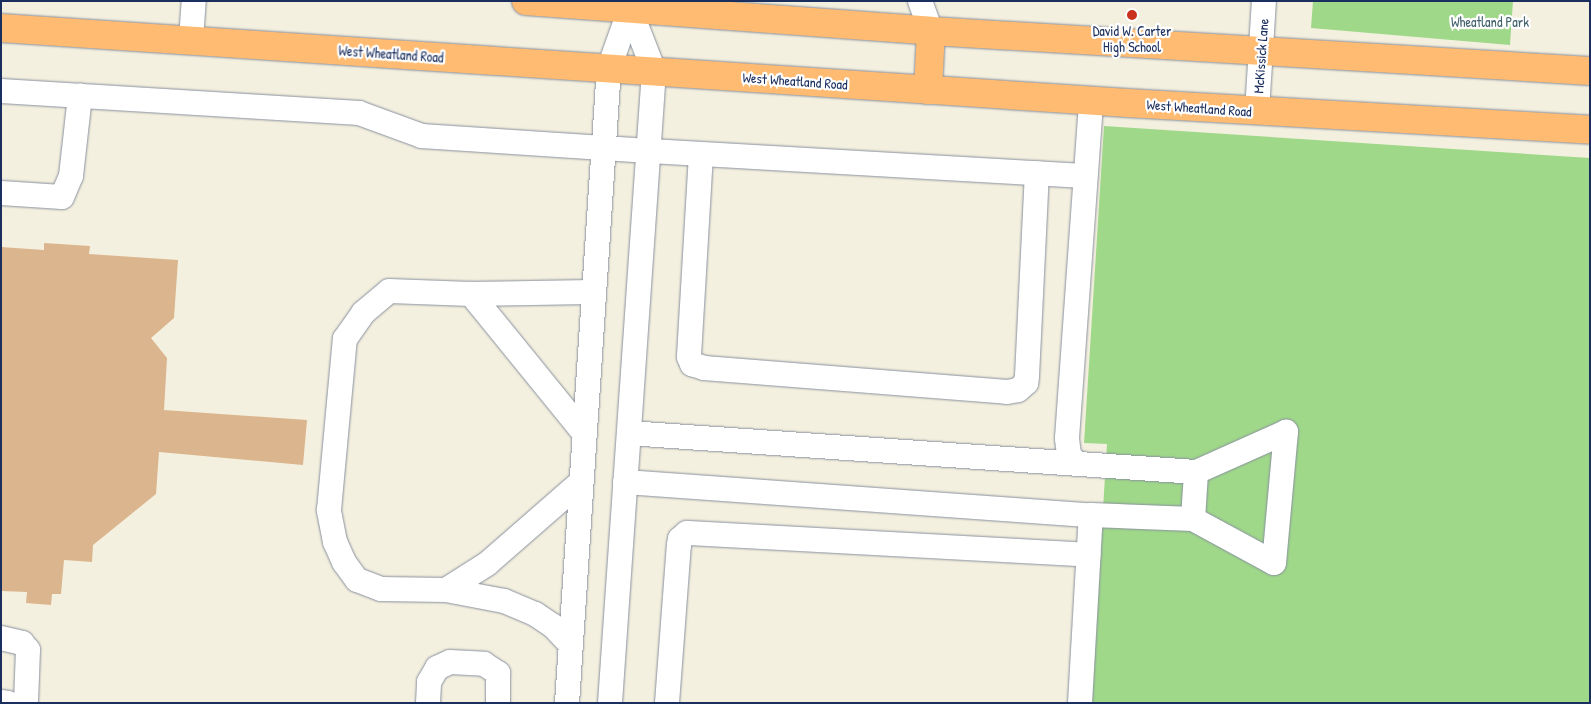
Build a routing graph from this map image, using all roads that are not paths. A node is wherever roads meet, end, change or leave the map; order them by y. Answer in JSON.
{"nodes":[{"id":1,"x":194,"y":1,"type":"edge"},
{"id":2,"x":526,"y":1,"type":"edge"},
{"id":3,"x":920,"y":1,"type":"edge"},
{"id":4,"x":1264,"y":1,"type":"edge"},
{"id":5,"x":630,"y":9,"type":"junction"},
{"id":6,"x":1,"y":28,"type":"edge"},
{"id":7,"x":930,"y":31,"type":"junction"},
{"id":8,"x":191,"y":40,"type":"junction"},
{"id":9,"x":1261,"y":49,"type":"junction"},
{"id":10,"x":609,"y":68,"type":"junction"},
{"id":11,"x":654,"y":71,"type":"junction"},
{"id":12,"x":1590,"y":71,"type":"edge"},
{"id":13,"x":928,"y":90,"type":"junction"},
{"id":14,"x":1,"y":91,"type":"edge"},
{"id":15,"x":80,"y":96,"type":"junction"},
{"id":16,"x":1091,"y":101,"type":"junction"},
{"id":17,"x":1257,"y":112,"type":"junction"},
{"id":18,"x":1590,"y":130,"type":"edge"},
{"id":19,"x":603,"y":149,"type":"junction"},
{"id":20,"x":649,"y":151,"type":"junction"},
{"id":21,"x":702,"y":154,"type":"junction"},
{"id":22,"x":1038,"y":173,"type":"junction"},
{"id":23,"x":1085,"y":176,"type":"junction"},
{"id":24,"x":1,"y":193,"type":"edge"},
{"id":25,"x":592,"y":292,"type":"junction"},
{"id":26,"x":471,"y":294,"type":"junction"},
{"id":27,"x":584,"y":433,"type":"junction"},
{"id":28,"x":629,"y":433,"type":"junction"},
{"id":29,"x":1076,"y":463,"type":"junction"},
{"id":30,"x":1196,"y":472,"type":"junction"},
{"id":31,"x":581,"y":482,"type":"junction"},
{"id":32,"x":626,"y":482,"type":"junction"},
{"id":33,"x":1091,"y":515,"type":"junction"},
{"id":34,"x":1193,"y":519,"type":"junction"},
{"id":35,"x":1088,"y":555,"type":"junction"},
{"id":36,"x":446,"y":590,"type":"junction"},
{"id":37,"x":1,"y":638,"type":"edge"},
{"id":38,"x":570,"y":644,"type":"junction"},
{"id":39,"x":1,"y":702,"type":"edge"},
{"id":40,"x":8,"y":703,"type":"edge"},
{"id":41,"x":26,"y":703,"type":"edge"},
{"id":42,"x":428,"y":703,"type":"edge"},
{"id":43,"x":498,"y":703,"type":"edge"},
{"id":44,"x":567,"y":703,"type":"edge"},
{"id":45,"x":610,"y":703,"type":"edge"},
{"id":46,"x":667,"y":703,"type":"edge"},
{"id":47,"x":1080,"y":703,"type":"edge"}],
"edges":[{"from":1,"to":8,"type":"street"},
{"from":2,"to":5,"type":"main road"},
{"from":3,"to":7,"type":"street"},
{"from":4,"to":9,"type":"street","name":"McKissick Lane"},
{"from":5,"to":7,"type":"main road"},
{"from":5,"to":10,"type":"street"},
{"from":5,"to":11,"type":"street"},
{"from":6,"to":8,"type":"main road","name":"West Wheatland Road"},
{"from":7,"to":9,"type":"main road"},
{"from":7,"to":13,"type":"main road"},
{"from":8,"to":10,"type":"main road","name":"West Wheatland Road"},
{"from":9,"to":12,"type":"main road"},
{"from":9,"to":17,"type":"street","name":"McKissick Lane"},
{"from":10,"to":11,"type":"main road","name":"West Wheatland Road"},
{"from":10,"to":19,"type":"street"},
{"from":11,"to":13,"type":"main road","name":"West Wheatland Road"},
{"from":11,"to":20,"type":"street"},
{"from":13,"to":16,"type":"main road","name":"West Wheatland Road"},
{"from":14,"to":15,"type":"street"},
{"from":15,"to":19,"type":"street"},
{"from":15,"to":24,"type":"street"},
{"from":16,"to":17,"type":"main road","name":"West Wheatland Road"},
{"from":16,"to":23,"type":"street"},
{"from":17,"to":18,"type":"main road","name":"West Wheatland Road"},
{"from":19,"to":20,"type":"street"},
{"from":19,"to":25,"type":"street"},
{"from":20,"to":21,"type":"street"},
{"from":20,"to":28,"type":"street"},
{"from":21,"to":22,"type":"street"},
{"from":21,"to":22,"type":"street"},
{"from":22,"to":23,"type":"street"},
{"from":23,"to":29,"type":"street"},
{"from":25,"to":26,"type":"street"},
{"from":25,"to":27,"type":"street"},
{"from":26,"to":27,"type":"street"},
{"from":26,"to":36,"type":"street"},
{"from":27,"to":31,"type":"street"},
{"from":28,"to":29,"type":"street"},
{"from":28,"to":32,"type":"street"},
{"from":29,"to":30,"type":"street"},
{"from":30,"to":34,"type":"street"},
{"from":30,"to":34,"type":"street"},
{"from":31,"to":36,"type":"street"},
{"from":31,"to":38,"type":"street"},
{"from":32,"to":33,"type":"street"},
{"from":32,"to":45,"type":"street"},
{"from":33,"to":34,"type":"street"},
{"from":33,"to":35,"type":"street"},
{"from":35,"to":46,"type":"street"},
{"from":35,"to":47,"type":"street"},
{"from":36,"to":38,"type":"street"},
{"from":37,"to":41,"type":"street"},
{"from":38,"to":44,"type":"street"},
{"from":39,"to":40,"type":"street"},
{"from":42,"to":43,"type":"street"}]}
